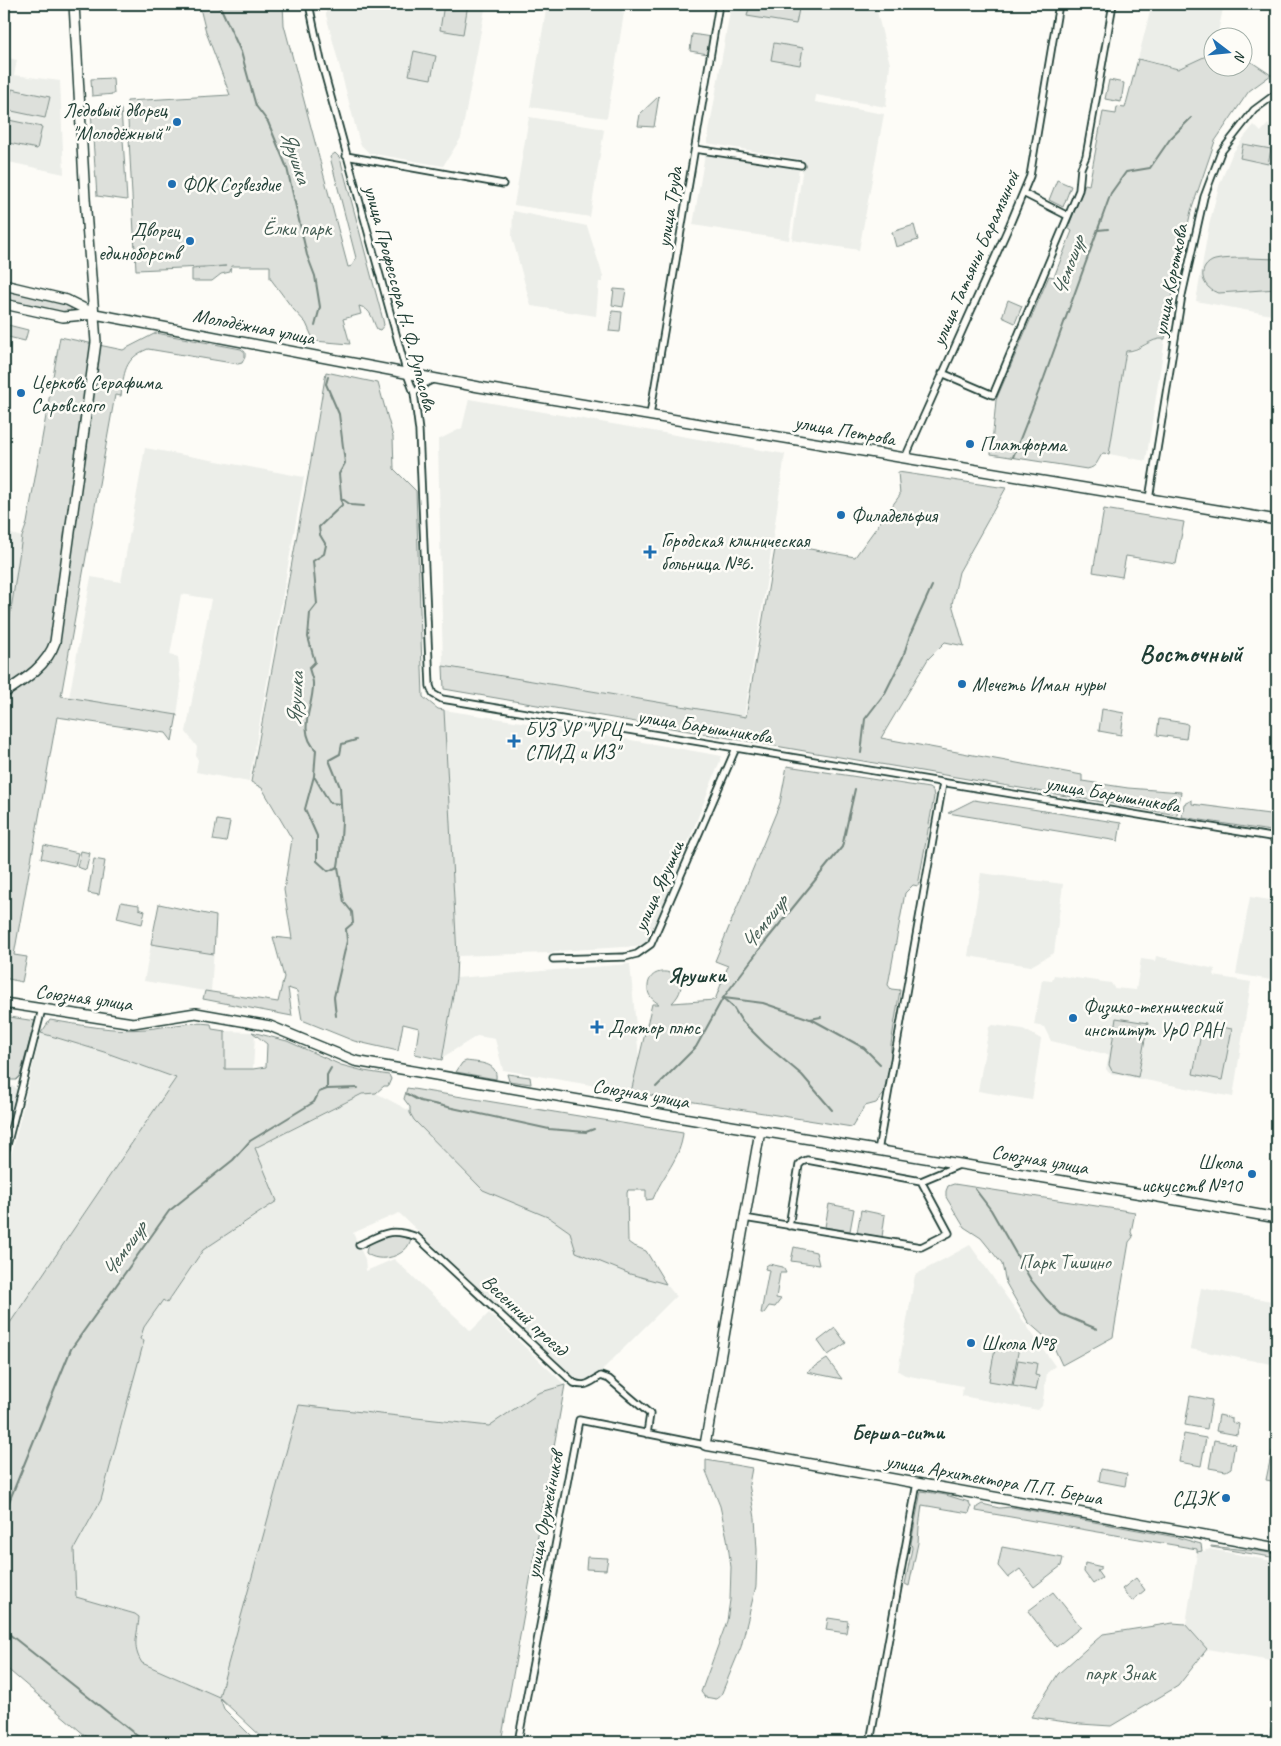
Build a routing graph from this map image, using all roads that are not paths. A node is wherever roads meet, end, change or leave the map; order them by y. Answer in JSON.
{"nodes":[{"id":1,"x":74,"y":4,"type":"edge"},
{"id":2,"x":309,"y":4,"type":"edge"},
{"id":3,"x":719,"y":4,"type":"edge"},
{"id":4,"x":1059,"y":4,"type":"edge"},
{"id":5,"x":1113,"y":4,"type":"edge"},
{"id":6,"x":1277,"y":92,"type":"edge"},
{"id":7,"x":695,"y":149,"type":"junction"},
{"id":8,"x":346,"y":156,"type":"junction"},
{"id":9,"x":801,"y":166,"type":"dead end"},
{"id":10,"x":503,"y":184,"type":"dead end"},
{"id":11,"x":1023,"y":193,"type":"junction"},
{"id":12,"x":1068,"y":216,"type":"junction"},
{"id":13,"x":4,"y":285,"type":"edge"},
{"id":14,"x":4,"y":304,"type":"edge"},
{"id":15,"x":95,"y":314,"type":"junction"},
{"id":16,"x":942,"y":373,"type":"junction"},
{"id":17,"x":407,"y":374,"type":"junction"},
{"id":18,"x":434,"y":378,"type":"junction"},
{"id":19,"x":414,"y":393,"type":"junction"},
{"id":20,"x":650,"y":415,"type":"junction"},
{"id":21,"x":905,"y":458,"type":"junction"},
{"id":22,"x":1149,"y":499,"type":"junction"},
{"id":23,"x":1277,"y":520,"type":"edge"},
{"id":24,"x":4,"y":692,"type":"edge"},
{"id":25,"x":433,"y":694,"type":"joint"},
{"id":26,"x":736,"y":748,"type":"junction"},
{"id":27,"x":943,"y":782,"type":"junction"},
{"id":28,"x":1277,"y":838,"type":"edge"},
{"id":29,"x":553,"y":959,"type":"dead end"},
{"id":30,"x":4,"y":1003,"type":"edge"},
{"id":31,"x":42,"y":1009,"type":"junction"},
{"id":32,"x":760,"y":1131,"type":"junction"},
{"id":33,"x":878,"y":1150,"type":"junction"},
{"id":34,"x":4,"y":1157,"type":"edge"},
{"id":35,"x":963,"y":1164,"type":"junction"},
{"id":36,"x":921,"y":1181,"type":"junction"},
{"id":37,"x":744,"y":1218,"type":"junction"},
{"id":38,"x":1277,"y":1218,"type":"edge"},
{"id":39,"x":789,"y":1226,"type":"junction"},
{"id":40,"x":359,"y":1246,"type":"dead end"},
{"id":41,"x":647,"y":1434,"type":"junction"},
{"id":42,"x":705,"y":1445,"type":"junction"},
{"id":43,"x":917,"y":1483,"type":"junction"},
{"id":44,"x":1277,"y":1548,"type":"edge"},
{"id":45,"x":518,"y":1742,"type":"edge"},
{"id":46,"x":870,"y":1742,"type":"edge"}],
"edges":[{"from":1,"to":15,"type":"main road"},
{"from":2,"to":8,"type":"street","name":"улица Профессора Н. Ф. Рупасова"},
{"from":3,"to":7,"type":"street","name":"улица Труда"},
{"from":4,"to":11,"type":"street","name":"улица Татьяны Барамзиной"},
{"from":5,"to":12,"type":"street"},
{"from":6,"to":22,"type":"street","name":"улица Короткова"},
{"from":7,"to":9,"type":"street"},
{"from":7,"to":20,"type":"street","name":"улица Труда"},
{"from":8,"to":10,"type":"street"},
{"from":8,"to":17,"type":"street","name":"улица Профессора Н. Ф. Рупасова"},
{"from":11,"to":12,"type":"street"},
{"from":11,"to":16,"type":"street","name":"улица Татьяны Барамзиной"},
{"from":12,"to":16,"type":"street"},
{"from":13,"to":15,"type":"main road","name":"Молодёжная улица"},
{"from":14,"to":15,"type":"main road","name":"Молодёжная улица"},
{"from":15,"to":17,"type":"main road","name":"Молодёжная улица"},
{"from":15,"to":24,"type":"main road"},
{"from":16,"to":21,"type":"street","name":"улица Татьяны Барамзиной"},
{"from":17,"to":18,"type":"main road","name":"улица Петрова"},
{"from":17,"to":19,"type":"street","name":"улица Профессора Н. Ф. Рупасова"},
{"from":18,"to":19,"type":"street"},
{"from":18,"to":20,"type":"main road","name":"улица Петрова"},
{"from":19,"to":25,"type":"street","name":"улица Профессора Н. Ф. Рупасова"},
{"from":20,"to":21,"type":"main road","name":"улица Петрова"},
{"from":21,"to":22,"type":"main road","name":"улица Петрова"},
{"from":22,"to":23,"type":"main road","name":"улица Петрова"},
{"from":25,"to":26,"type":"street","name":"улица Барышникова"},
{"from":26,"to":27,"type":"street","name":"улица Барышникова"},
{"from":26,"to":29,"type":"street","name":"улица Ярушки"},
{"from":27,"to":28,"type":"street","name":"улица Барышникова"},
{"from":27,"to":33,"type":"street"},
{"from":30,"to":31,"type":"main road","name":"Союзная улица"},
{"from":31,"to":32,"type":"main road","name":"Союзная улица"},
{"from":31,"to":34,"type":"street"},
{"from":32,"to":33,"type":"main road","name":"Союзная улица"},
{"from":32,"to":37,"type":"main road"},
{"from":33,"to":35,"type":"main road","name":"Союзная улица"},
{"from":35,"to":36,"type":"street"},
{"from":35,"to":38,"type":"main road","name":"Союзная улица"},
{"from":36,"to":39,"type":"street"},
{"from":36,"to":39,"type":"street"},
{"from":37,"to":39,"type":"street"},
{"from":37,"to":42,"type":"main road"},
{"from":40,"to":41,"type":"street","name":"Весенний проезд"},
{"from":41,"to":42,"type":"street","name":"улица Оружейников"},
{"from":41,"to":45,"type":"street","name":"улица Оружейников"},
{"from":42,"to":43,"type":"main road","name":"улица Архитектора П.П. Берша"},
{"from":43,"to":44,"type":"main road","name":"улица Архитектора П.П. Берша"},
{"from":43,"to":46,"type":"street"}]}
